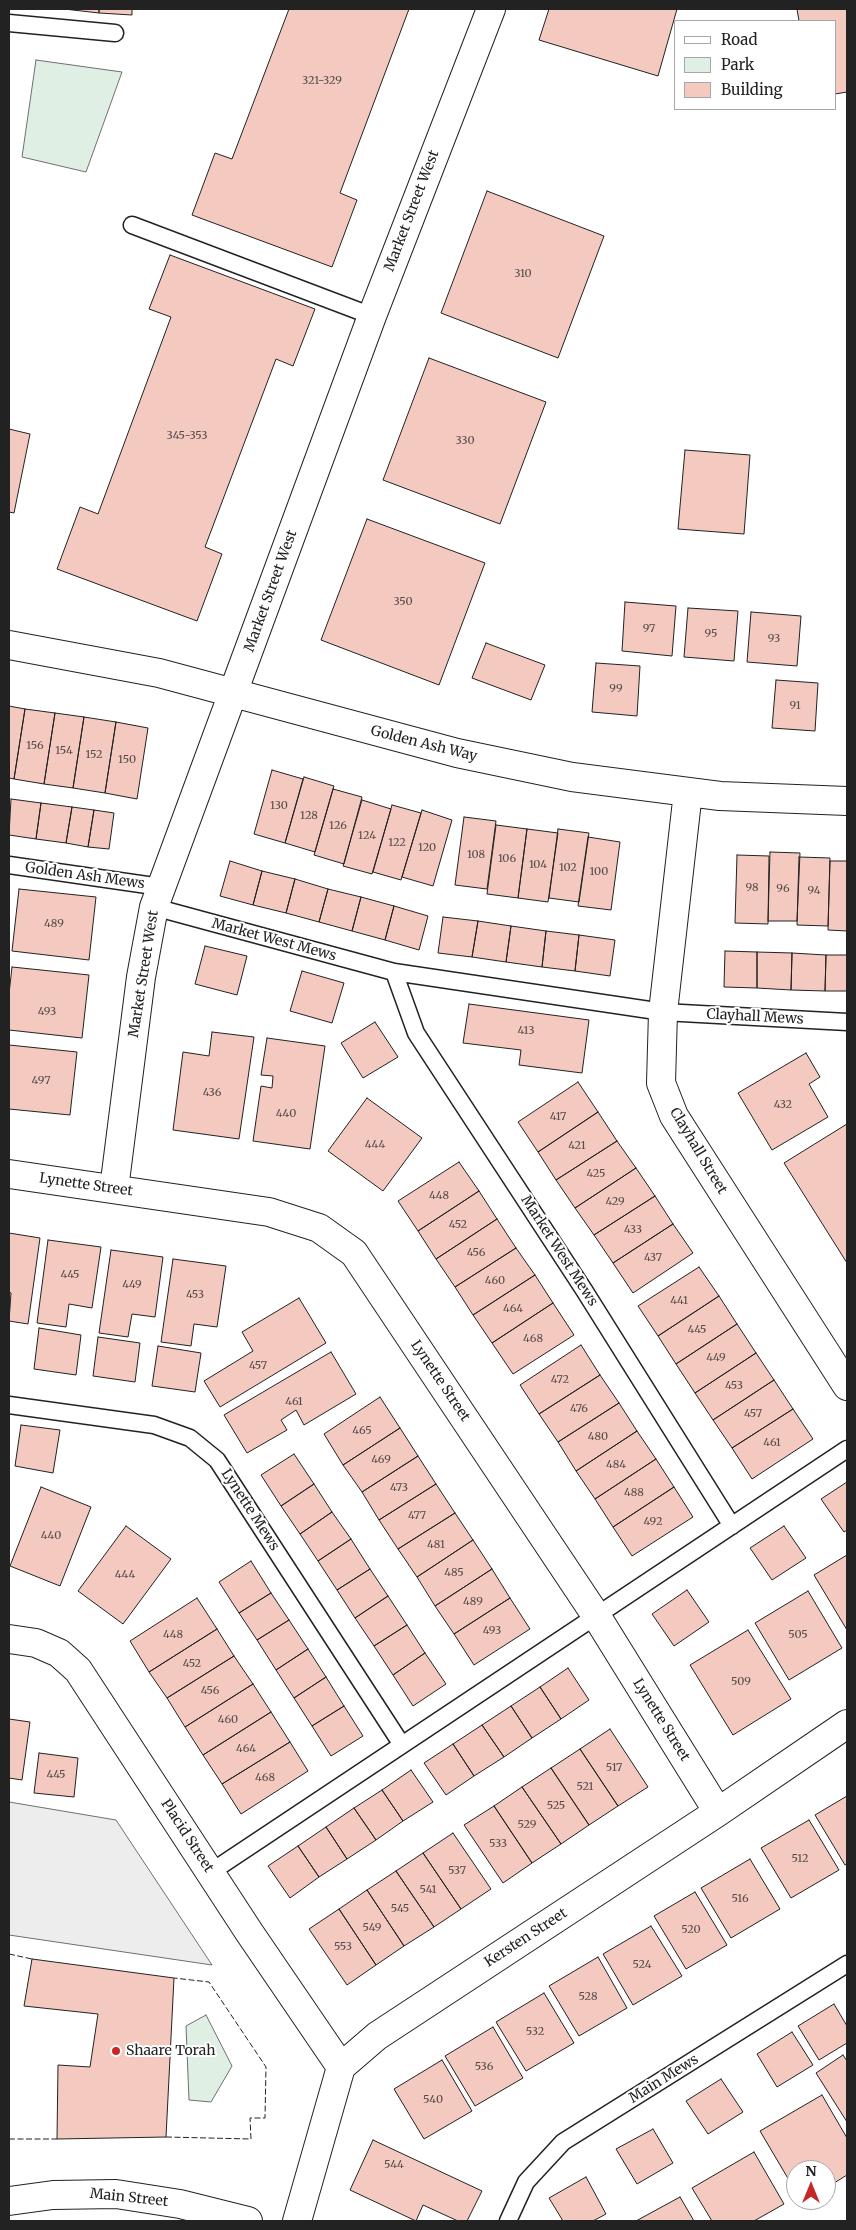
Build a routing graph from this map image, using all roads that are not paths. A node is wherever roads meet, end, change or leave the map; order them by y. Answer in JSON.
{"nodes":[{"id":1,"x":491,"y":9,"type":"edge"},
{"id":2,"x":9,"y":26,"type":"edge"},
{"id":3,"x":115,"y":34,"type":"dead end"},
{"id":4,"x":132,"y":225,"type":"dead end"},
{"id":5,"x":372,"y":316,"type":"junction"},
{"id":6,"x":9,"y":645,"type":"edge"},
{"id":7,"x":233,"y":694,"type":"junction"},
{"id":8,"x":688,"y":792,"type":"junction"},
{"id":9,"x":847,"y":801,"type":"edge"},
{"id":10,"x":9,"y":865,"type":"edge"},
{"id":11,"x":157,"y":897,"type":"junction"},
{"id":12,"x":394,"y":972,"type":"junction"},
{"id":13,"x":663,"y":1012,"type":"junction"},
{"id":14,"x":847,"y":1022,"type":"edge"},
{"id":15,"x":9,"y":1174,"type":"edge"},
{"id":16,"x":114,"y":1189,"type":"junction"},
{"id":17,"x":847,"y":1386,"type":"edge"},
{"id":18,"x":9,"y":1405,"type":"edge"},
{"id":19,"x":847,"y":1450,"type":"edge"},
{"id":20,"x":732,"y":1526,"type":"junction"},
{"id":21,"x":597,"y":1617,"type":"junction"},
{"id":22,"x":9,"y":1639,"type":"edge"},
{"id":23,"x":847,"y":1724,"type":"edge"},
{"id":24,"x":402,"y":1745,"type":"junction"},
{"id":25,"x":718,"y":1812,"type":"junction"},
{"id":26,"x":211,"y":1872,"type":"junction"},
{"id":27,"x":847,"y":1964,"type":"edge"},
{"id":28,"x":341,"y":2066,"type":"junction"},
{"id":29,"x":9,"y":2201,"type":"edge"},
{"id":30,"x":248,"y":2221,"type":"edge"},
{"id":31,"x":297,"y":2221,"type":"edge"},
{"id":32,"x":508,"y":2221,"type":"edge"}],
"edges":[{"from":1,"to":5,"type":"street","name":"Market Street West"},
{"from":2,"to":3,"type":"lane"},
{"from":4,"to":5,"type":"lane"},
{"from":5,"to":7,"type":"street","name":"Market Street West"},
{"from":6,"to":7,"type":"street","name":"Golden Ash Way"},
{"from":7,"to":8,"type":"street","name":"Golden Ash Way"},
{"from":7,"to":11,"type":"street","name":"Market Street West"},
{"from":8,"to":9,"type":"street","name":"Golden Ash Way"},
{"from":8,"to":13,"type":"street","name":"Clayhall Street"},
{"from":10,"to":11,"type":"lane","name":"Golden Ash Mews"},
{"from":11,"to":12,"type":"lane","name":"Market West Mews"},
{"from":11,"to":16,"type":"street","name":"Market Street West"},
{"from":12,"to":13,"type":"lane","name":"Market West Mews"},
{"from":12,"to":20,"type":"lane","name":"Market West Mews"},
{"from":13,"to":14,"type":"lane","name":"Clayhall Mews"},
{"from":13,"to":17,"type":"street","name":"Clayhall Street"},
{"from":15,"to":16,"type":"street","name":"Lynette Street"},
{"from":16,"to":21,"type":"street","name":"Lynette Street"},
{"from":18,"to":24,"type":"lane","name":"Lynette Mews"},
{"from":19,"to":20,"type":"lane"},
{"from":20,"to":21,"type":"lane"},
{"from":21,"to":24,"type":"lane"},
{"from":21,"to":25,"type":"street","name":"Lynette Street"},
{"from":22,"to":26,"type":"street","name":"Placid Street"},
{"from":23,"to":25,"type":"street","name":"Kersten Street"},
{"from":24,"to":26,"type":"lane"},
{"from":25,"to":28,"type":"street","name":"Kersten Street"},
{"from":26,"to":28,"type":"street","name":"Placid Street"},
{"from":27,"to":32,"type":"lane","name":"Main Mews"},
{"from":28,"to":31,"type":"street"},
{"from":29,"to":30,"type":"street","name":"Main Street"}]}
